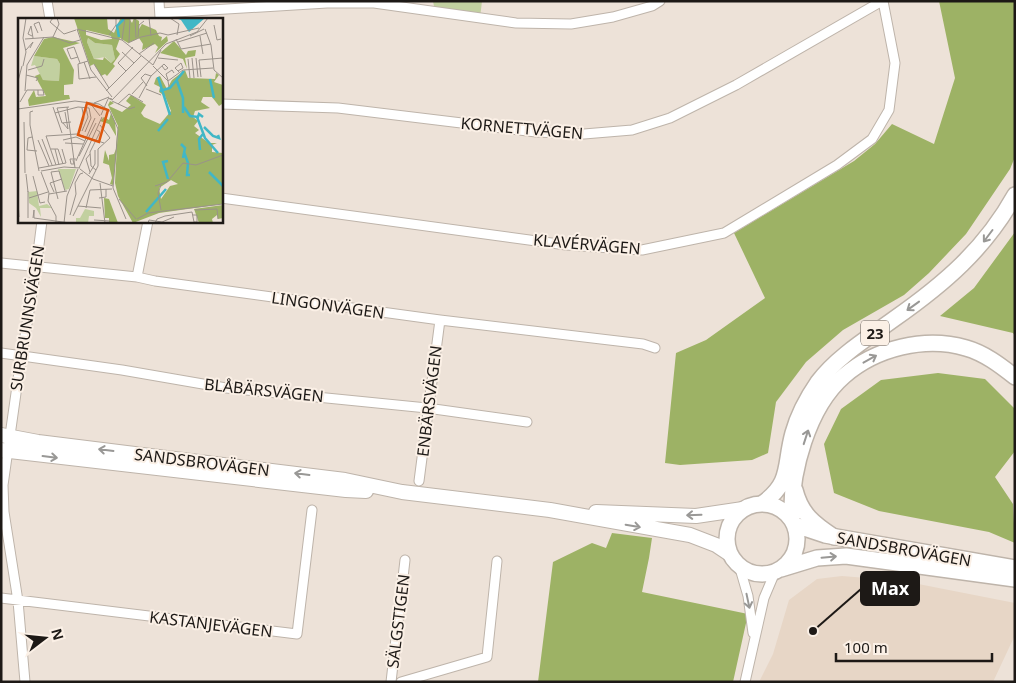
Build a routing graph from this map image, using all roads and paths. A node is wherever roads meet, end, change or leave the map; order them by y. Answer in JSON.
{"nodes":[{"id":1,"x":48,"y":1,"type":"edge"},
{"id":2,"x":159,"y":1,"type":"edge"},
{"id":3,"x":660,"y":1,"type":"edge"},
{"id":4,"x":882,"y":1,"type":"edge"},
{"id":5,"x":160,"y":16,"type":"edge"},
{"id":6,"x":50,"y":18,"type":"edge"},
{"id":7,"x":222,"y":104,"type":"edge"},
{"id":8,"x":1015,"y":195,"type":"edge"},
{"id":9,"x":222,"y":198,"type":"edge"},
{"id":10,"x":42,"y":222,"type":"edge"},
{"id":11,"x":148,"y":222,"type":"edge"},
{"id":12,"x":1,"y":263,"type":"edge"},
{"id":13,"x":36,"y":268,"type":"junction"},
{"id":14,"x":137,"y":277,"type":"junction"},
{"id":15,"x":440,"y":320,"type":"junction"},
{"id":16,"x":655,"y":348,"type":"dead end"},
{"id":17,"x":1,"y":353,"type":"edge"},
{"id":18,"x":21,"y":356,"type":"junction"},
{"id":19,"x":1015,"y":377,"type":"edge"},
{"id":20,"x":427,"y":408,"type":"junction"},
{"id":21,"x":527,"y":422,"type":"dead end"},
{"id":22,"x":6,"y":435,"type":"edge"},
{"id":23,"x":4,"y":450,"type":"edge"},
{"id":24,"x":419,"y":481,"type":"dead end"},
{"id":25,"x":794,"y":484,"type":"junction"},
{"id":26,"x":402,"y":492,"type":"junction"},
{"id":27,"x":762,"y":503,"type":"junction"},
{"id":28,"x":743,"y":509,"type":"junction"},
{"id":29,"x":312,"y":510,"type":"dead end"},
{"id":30,"x":550,"y":510,"type":"junction"},
{"id":31,"x":794,"y":522,"type":"junction"},
{"id":32,"x":834,"y":537,"type":"junction"},
{"id":33,"x":405,"y":560,"type":"dead end"},
{"id":34,"x":735,"y":560,"type":"junction"},
{"id":35,"x":497,"y":561,"type":"dead end"},
{"id":36,"x":1015,"y":568,"type":"edge"},
{"id":37,"x":778,"y":570,"type":"junction"},
{"id":38,"x":1015,"y":579,"type":"edge"},
{"id":39,"x":1,"y":598,"type":"edge"},
{"id":40,"x":18,"y":601,"type":"junction"},
{"id":41,"x":754,"y":638,"type":"junction"},
{"id":42,"x":25,"y":682,"type":"edge"},
{"id":43,"x":391,"y":682,"type":"edge"},
{"id":44,"x":401,"y":682,"type":"edge"},
{"id":45,"x":745,"y":682,"type":"edge"}],
"edges":[{"from":1,"to":6,"type":"street"},
{"from":2,"to":5,"type":"street"},
{"from":3,"to":5,"type":"street"},
{"from":4,"to":7,"type":"street","name":"KORNETTVÄGEN"},
{"from":4,"to":9,"type":"street","name":"KLAVÉRVÄGEN"},
{"from":8,"to":27,"type":"main road","number":"23","one_way":true},
{"from":10,"to":13,"type":"street","name":"SURBRUNNSVÄGEN"},
{"from":11,"to":14,"type":"street"},
{"from":12,"to":13,"type":"street","name":"LINGONVÄGEN"},
{"from":13,"to":14,"type":"street","name":"LINGONVÄGEN"},
{"from":13,"to":18,"type":"street","name":"SURBRUNNSVÄGEN"},
{"from":14,"to":15,"type":"street","name":"LINGONVÄGEN"},
{"from":15,"to":16,"type":"street","name":"LINGONVÄGEN"},
{"from":15,"to":20,"type":"street","name":"ENBÄRSVÄGEN"},
{"from":17,"to":18,"type":"street","name":"BLÅBÄRSVÄGEN"},
{"from":18,"to":20,"type":"street","name":"BLÅBÄRSVÄGEN"},
{"from":18,"to":22,"type":"street","name":"SURBRUNNSVÄGEN"},
{"from":25,"to":19,"type":"main road","one_way":true},
{"from":20,"to":21,"type":"street","name":"BLÅBÄRSVÄGEN"},
{"from":20,"to":24,"type":"street","name":"ENBÄRSVÄGEN"},
{"from":22,"to":23,"type":"street","name":"SURBRUNNSVÄGEN"},
{"from":26,"to":22,"type":"main road","name":"SANDSBROVÄGEN","one_way":true},
{"from":23,"to":26,"type":"main road","name":"SANDSBROVÄGEN","one_way":true},
{"from":23,"to":40,"type":"street","name":"SURBRUNNSVÄGEN"},
{"from":25,"to":31,"type":"main road"},
{"from":25,"to":32,"type":"main road"},
{"from":26,"to":30,"type":"main road","name":"SANDSBROVÄGEN"},
{"from":27,"to":28,"type":"main road","number":"23"},
{"from":27,"to":31,"type":"main road"},
{"from":28,"to":30,"type":"main road","name":"SANDSBROVÄGEN","one_way":true},
{"from":28,"to":34,"type":"main road"},
{"from":29,"to":40,"type":"street","name":"KASTANJEVÄGEN"},
{"from":30,"to":34,"type":"main road","name":"SANDSBROVÄGEN","one_way":true},
{"from":31,"to":32,"type":"main road","name":"SANDSBROVÄGEN"},
{"from":31,"to":37,"type":"main road"},
{"from":32,"to":36,"type":"main road","name":"SANDSBROVÄGEN"},
{"from":33,"to":43,"type":"street","name":"SÄLGSTIGEN"},
{"from":34,"to":37,"type":"main road"},
{"from":34,"to":41,"type":"street","one_way":true},
{"from":35,"to":44,"type":"street","name":"SÄLGSTIGEN"},
{"from":37,"to":38,"type":"main road","name":"SANDSBROVÄGEN","one_way":true},
{"from":37,"to":41,"type":"street"},
{"from":39,"to":40,"type":"street","name":"KASTANJEVÄGEN"},
{"from":40,"to":42,"type":"street","name":"SURBRUNNSVÄGEN"},
{"from":41,"to":45,"type":"street"}]}
